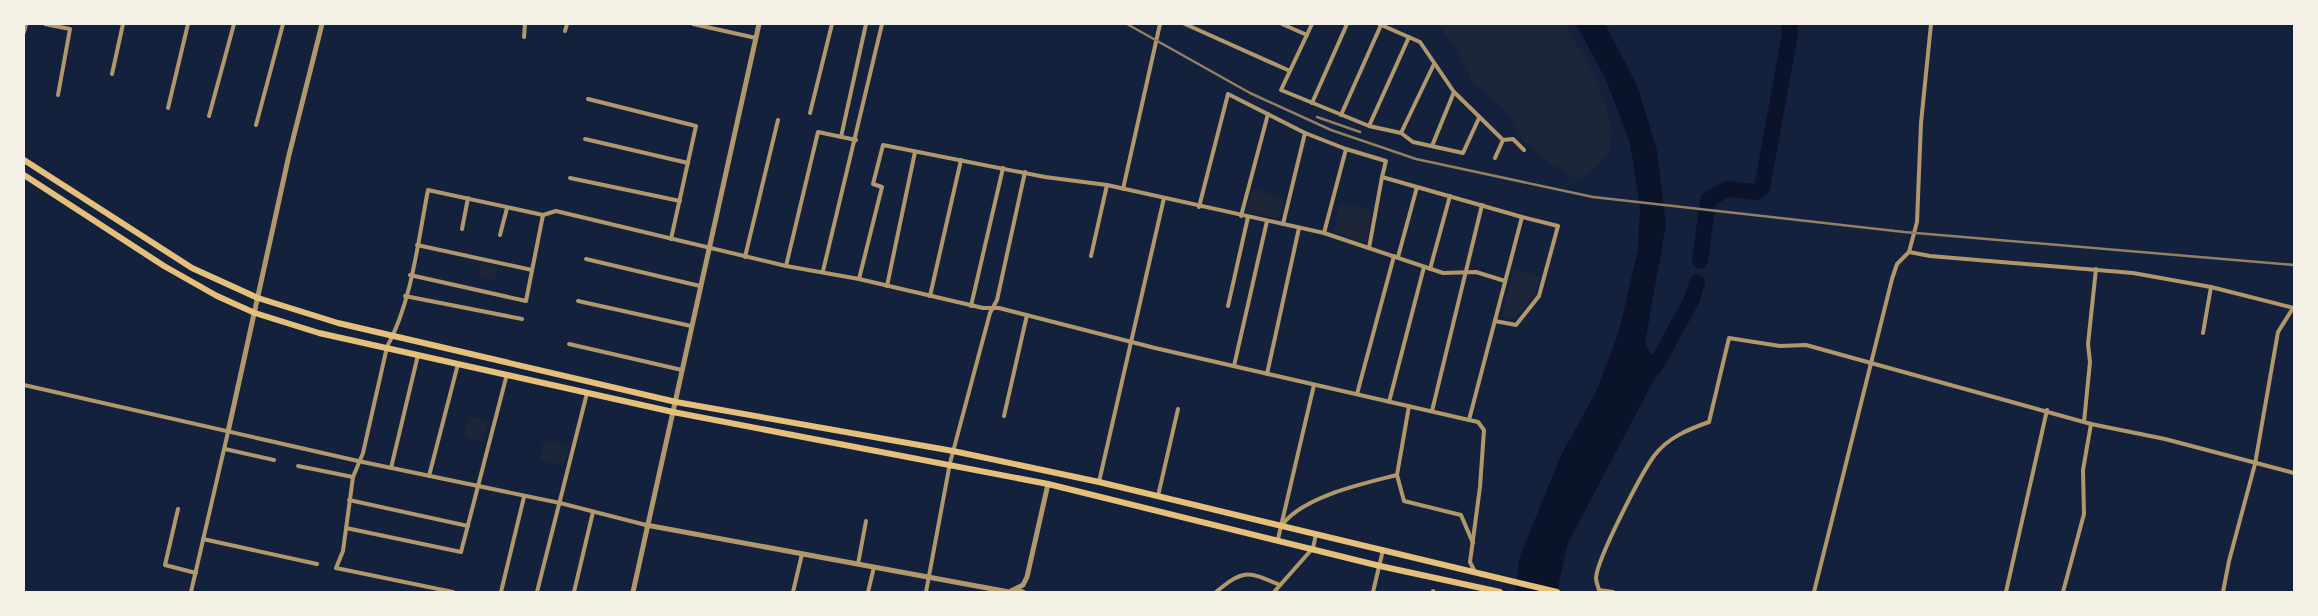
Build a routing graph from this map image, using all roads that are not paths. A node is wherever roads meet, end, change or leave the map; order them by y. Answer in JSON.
{"nodes":[{"id":1,"x":26,"y":24,"type":"edge"},
{"id":2,"x":45,"y":24,"type":"edge"},
{"id":3,"x":123,"y":24,"type":"edge"},
{"id":4,"x":188,"y":24,"type":"edge"},
{"id":5,"x":234,"y":24,"type":"edge"},
{"id":6,"x":283,"y":24,"type":"edge"},
{"id":7,"x":322,"y":24,"type":"edge"},
{"id":8,"x":525,"y":24,"type":"edge"},
{"id":9,"x":567,"y":24,"type":"edge"},
{"id":10,"x":693,"y":24,"type":"edge"},
{"id":11,"x":759,"y":24,"type":"edge"},
{"id":12,"x":832,"y":24,"type":"edge"},
{"id":13,"x":866,"y":24,"type":"edge"},
{"id":14,"x":882,"y":24,"type":"edge"},
{"id":15,"x":1160,"y":24,"type":"edge"},
{"id":16,"x":1185,"y":24,"type":"edge"},
{"id":17,"x":1282,"y":24,"type":"edge"},
{"id":18,"x":1312,"y":24,"type":"edge"},
{"id":19,"x":1347,"y":24,"type":"edge"},
{"id":20,"x":1380,"y":24,"type":"edge"},
{"id":21,"x":1931,"y":24,"type":"edge"},
{"id":22,"x":565,"y":31,"type":"dead end"},
{"id":23,"x":24,"y":32,"type":"edge"},
{"id":24,"x":1307,"y":35,"type":"junction"},
{"id":25,"x":524,"y":37,"type":"dead end"},
{"id":26,"x":1409,"y":37,"type":"junction"},
{"id":27,"x":756,"y":38,"type":"junction"},
{"id":28,"x":1434,"y":64,"type":"junction"},
{"id":29,"x":1290,"y":71,"type":"junction"},
{"id":30,"x":112,"y":74,"type":"dead end"},
{"id":31,"x":1454,"y":92,"type":"junction"},
{"id":32,"x":58,"y":94,"type":"dead end"},
{"id":33,"x":588,"y":99,"type":"dead end"},
{"id":34,"x":1312,"y":103,"type":"junction"},
{"id":35,"x":168,"y":108,"type":"dead end"},
{"id":36,"x":810,"y":113,"type":"dead end"},
{"id":37,"x":1268,"y":114,"type":"junction"},
{"id":38,"x":1341,"y":115,"type":"junction"},
{"id":39,"x":209,"y":116,"type":"dead end"},
{"id":40,"x":1479,"y":118,"type":"junction"},
{"id":41,"x":778,"y":120,"type":"dead end"},
{"id":42,"x":256,"y":125,"type":"dead end"},
{"id":43,"x":1369,"y":126,"type":"junction"},
{"id":44,"x":1305,"y":133,"type":"junction"},
{"id":45,"x":1401,"y":133,"type":"junction"},
{"id":46,"x":841,"y":137,"type":"junction"},
{"id":47,"x":586,"y":138,"type":"dead end"},
{"id":48,"x":856,"y":140,"type":"junction"},
{"id":49,"x":1503,"y":140,"type":"junction"},
{"id":50,"x":1432,"y":146,"type":"junction"},
{"id":51,"x":1346,"y":149,"type":"junction"},
{"id":52,"x":1524,"y":150,"type":"dead end"},
{"id":53,"x":915,"y":152,"type":"junction"},
{"id":54,"x":1495,"y":158,"type":"dead end"},
{"id":55,"x":24,"y":160,"type":"edge"},
{"id":56,"x":961,"y":160,"type":"junction"},
{"id":57,"x":688,"y":163,"type":"junction"},
{"id":58,"x":1003,"y":168,"type":"junction"},
{"id":59,"x":1025,"y":172,"type":"junction"},
{"id":60,"x":24,"y":176,"type":"edge"},
{"id":61,"x":1382,"y":177,"type":"junction"},
{"id":62,"x":570,"y":178,"type":"dead end"},
{"id":63,"x":1107,"y":185,"type":"junction"},
{"id":64,"x":1418,"y":187,"type":"junction"},
{"id":65,"x":1122,"y":189,"type":"junction"},
{"id":66,"x":1450,"y":196,"type":"junction"},
{"id":67,"x":468,"y":198,"type":"junction"},
{"id":68,"x":1164,"y":198,"type":"junction"},
{"id":69,"x":680,"y":201,"type":"junction"},
{"id":70,"x":1482,"y":205,"type":"junction"},
{"id":71,"x":1199,"y":207,"type":"junction"},
{"id":72,"x":507,"y":208,"type":"junction"},
{"id":73,"x":543,"y":215,"type":"junction"},
{"id":74,"x":1241,"y":216,"type":"junction"},
{"id":75,"x":1522,"y":216,"type":"junction"},
{"id":76,"x":1248,"y":217,"type":"junction"},
{"id":77,"x":1267,"y":221,"type":"junction"},
{"id":78,"x":1282,"y":224,"type":"junction"},
{"id":79,"x":1299,"y":228,"type":"junction"},
{"id":80,"x":462,"y":229,"type":"dead end"},
{"id":81,"x":1324,"y":233,"type":"junction"},
{"id":82,"x":500,"y":235,"type":"dead end"},
{"id":83,"x":671,"y":238,"type":"junction"},
{"id":84,"x":417,"y":245,"type":"junction"},
{"id":85,"x":708,"y":248,"type":"junction"},
{"id":86,"x":1369,"y":248,"type":"junction"},
{"id":87,"x":1909,"y":252,"type":"junction"},
{"id":88,"x":1091,"y":256,"type":"dead end"},
{"id":89,"x":744,"y":257,"type":"junction"},
{"id":90,"x":1396,"y":257,"type":"junction"},
{"id":91,"x":586,"y":259,"type":"dead end"},
{"id":92,"x":786,"y":266,"type":"junction"},
{"id":93,"x":1424,"y":267,"type":"junction"},
{"id":94,"x":1430,"y":269,"type":"junction"},
{"id":95,"x":2096,"y":269,"type":"junction"},
{"id":96,"x":532,"y":270,"type":"junction"},
{"id":97,"x":823,"y":271,"type":"junction"},
{"id":98,"x":1466,"y":272,"type":"junction"},
{"id":99,"x":410,"y":275,"type":"junction"},
{"id":100,"x":859,"y":279,"type":"junction"},
{"id":101,"x":1505,"y":281,"type":"junction"},
{"id":102,"x":700,"y":286,"type":"junction"},
{"id":103,"x":887,"y":286,"type":"junction"},
{"id":104,"x":2211,"y":287,"type":"junction"},
{"id":105,"x":406,"y":296,"type":"junction"},
{"id":106,"x":930,"y":296,"type":"junction"},
{"id":107,"x":258,"y":298,"type":"junction"},
{"id":108,"x":578,"y":301,"type":"dead end"},
{"id":109,"x":971,"y":306,"type":"junction"},
{"id":110,"x":1228,"y":306,"type":"dead end"},
{"id":111,"x":993,"y":308,"type":"junction"},
{"id":112,"x":2293,"y":308,"type":"edge"},
{"id":113,"x":255,"y":313,"type":"junction"},
{"id":114,"x":1027,"y":315,"type":"junction"},
{"id":115,"x":522,"y":318,"type":"dead end"},
{"id":116,"x":1495,"y":320,"type":"junction"},
{"id":117,"x":691,"y":326,"type":"junction"},
{"id":118,"x":2203,"y":333,"type":"dead end"},
{"id":119,"x":394,"y":335,"type":"junction"},
{"id":120,"x":1130,"y":342,"type":"junction"},
{"id":121,"x":569,"y":344,"type":"dead end"},
{"id":122,"x":387,"y":347,"type":"junction"},
{"id":123,"x":418,"y":355,"type":"junction"},
{"id":124,"x":458,"y":363,"type":"junction"},
{"id":125,"x":1872,"y":363,"type":"junction"},
{"id":126,"x":1234,"y":366,"type":"junction"},
{"id":127,"x":682,"y":370,"type":"junction"},
{"id":128,"x":507,"y":373,"type":"junction"},
{"id":129,"x":1267,"y":374,"type":"junction"},
{"id":130,"x":24,"y":385,"type":"edge"},
{"id":131,"x":1314,"y":386,"type":"junction"},
{"id":132,"x":588,"y":392,"type":"junction"},
{"id":133,"x":1357,"y":394,"type":"junction"},
{"id":134,"x":676,"y":402,"type":"junction"},
{"id":135,"x":1389,"y":402,"type":"junction"},
{"id":136,"x":1409,"y":406,"type":"junction"},
{"id":137,"x":1178,"y":409,"type":"dead end"},
{"id":138,"x":1432,"y":410,"type":"junction"},
{"id":139,"x":2047,"y":410,"type":"junction"},
{"id":140,"x":673,"y":412,"type":"junction"},
{"id":141,"x":1004,"y":416,"type":"dead end"},
{"id":142,"x":1469,"y":420,"type":"junction"},
{"id":143,"x":2084,"y":422,"type":"junction"},
{"id":144,"x":2091,"y":424,"type":"junction"},
{"id":145,"x":228,"y":432,"type":"junction"},
{"id":146,"x":225,"y":450,"type":"junction"},
{"id":147,"x":953,"y":451,"type":"junction"},
{"id":148,"x":274,"y":460,"type":"dead end"},
{"id":149,"x":358,"y":461,"type":"junction"},
{"id":150,"x":950,"y":463,"type":"junction"},
{"id":151,"x":2255,"y":464,"type":"junction"},
{"id":152,"x":298,"y":466,"type":"dead end"},
{"id":153,"x":391,"y":468,"type":"junction"},
{"id":154,"x":2294,"y":472,"type":"edge"},
{"id":155,"x":1396,"y":475,"type":"junction"},
{"id":156,"x":429,"y":476,"type":"junction"},
{"id":157,"x":353,"y":477,"type":"junction"},
{"id":158,"x":1099,"y":482,"type":"junction"},
{"id":159,"x":1048,"y":484,"type":"junction"},
{"id":160,"x":479,"y":486,"type":"junction"},
{"id":161,"x":1158,"y":496,"type":"junction"},
{"id":162,"x":524,"y":497,"type":"junction"},
{"id":163,"x":349,"y":500,"type":"junction"},
{"id":164,"x":560,"y":504,"type":"junction"},
{"id":165,"x":178,"y":509,"type":"dead end"},
{"id":166,"x":593,"y":512,"type":"junction"},
{"id":167,"x":866,"y":520,"type":"dead end"},
{"id":168,"x":1282,"y":525,"type":"junction"},
{"id":169,"x":468,"y":526,"type":"junction"},
{"id":170,"x":646,"y":526,"type":"junction"},
{"id":171,"x":346,"y":528,"type":"junction"},
{"id":172,"x":1316,"y":534,"type":"junction"},
{"id":173,"x":203,"y":539,"type":"junction"},
{"id":174,"x":1278,"y":539,"type":"junction"},
{"id":175,"x":1473,"y":543,"type":"junction"},
{"id":176,"x":1313,"y":548,"type":"junction"},
{"id":177,"x":1384,"y":550,"type":"junction"},
{"id":178,"x":802,"y":554,"type":"junction"},
{"id":179,"x":317,"y":564,"type":"dead end"},
{"id":180,"x":858,"y":564,"type":"junction"},
{"id":181,"x":1380,"y":566,"type":"junction"},
{"id":182,"x":874,"y":567,"type":"junction"},
{"id":183,"x":196,"y":573,"type":"junction"},
{"id":184,"x":1477,"y":573,"type":"junction"},
{"id":185,"x":927,"y":578,"type":"junction"},
{"id":186,"x":1280,"y":585,"type":"junction"},
{"id":187,"x":1018,"y":589,"type":"junction"},
{"id":188,"x":191,"y":592,"type":"edge"},
{"id":189,"x":454,"y":592,"type":"edge"},
{"id":190,"x":500,"y":592,"type":"edge"},
{"id":191,"x":538,"y":592,"type":"edge"},
{"id":192,"x":574,"y":592,"type":"edge"},
{"id":193,"x":633,"y":592,"type":"edge"},
{"id":194,"x":793,"y":592,"type":"edge"},
{"id":195,"x":868,"y":592,"type":"edge"},
{"id":196,"x":926,"y":592,"type":"edge"},
{"id":197,"x":1024,"y":592,"type":"edge"},
{"id":198,"x":1216,"y":592,"type":"edge"},
{"id":199,"x":1274,"y":592,"type":"edge"},
{"id":200,"x":1373,"y":592,"type":"edge"},
{"id":201,"x":1500,"y":592,"type":"edge"},
{"id":202,"x":1557,"y":592,"type":"edge"},
{"id":203,"x":1613,"y":592,"type":"edge"},
{"id":204,"x":1814,"y":592,"type":"edge"},
{"id":205,"x":2006,"y":592,"type":"edge"},
{"id":206,"x":2063,"y":592,"type":"edge"},
{"id":207,"x":2223,"y":592,"type":"edge"}],
"edges":[{"from":1,"to":23,"type":"street"},
{"from":2,"to":32,"type":"street"},
{"from":3,"to":30,"type":"street"},
{"from":4,"to":35,"type":"street"},
{"from":5,"to":39,"type":"street"},
{"from":6,"to":42,"type":"street"},
{"from":7,"to":107,"type":"street"},
{"from":8,"to":25,"type":"street"},
{"from":9,"to":22,"type":"street"},
{"from":10,"to":27,"type":"street"},
{"from":11,"to":27,"type":"street"},
{"from":12,"to":36,"type":"street"},
{"from":13,"to":46,"type":"street"},
{"from":14,"to":48,"type":"street"},
{"from":15,"to":65,"type":"street"},
{"from":16,"to":29,"type":"street"},
{"from":17,"to":24,"type":"street"},
{"from":18,"to":24,"type":"street"},
{"from":19,"to":34,"type":"street"},
{"from":20,"to":26,"type":"street"},
{"from":20,"to":38,"type":"street"},
{"from":21,"to":87,"type":"street"},
{"from":24,"to":29,"type":"street"},
{"from":26,"to":28,"type":"street"},
{"from":26,"to":43,"type":"street"},
{"from":27,"to":85,"type":"street"},
{"from":28,"to":31,"type":"street"},
{"from":28,"to":45,"type":"street"},
{"from":29,"to":34,"type":"street"},
{"from":31,"to":40,"type":"street"},
{"from":31,"to":50,"type":"street"},
{"from":33,"to":57,"type":"street"},
{"from":34,"to":38,"type":"street"},
{"from":37,"to":44,"type":"street"},
{"from":37,"to":71,"type":"street"},
{"from":37,"to":74,"type":"street"},
{"from":38,"to":43,"type":"street"},
{"from":40,"to":49,"type":"street"},
{"from":40,"to":50,"type":"street"},
{"from":41,"to":89,"type":"street"},
{"from":43,"to":45,"type":"street"},
{"from":44,"to":51,"type":"street"},
{"from":44,"to":78,"type":"street"},
{"from":45,"to":50,"type":"street"},
{"from":46,"to":48,"type":"street"},
{"from":46,"to":92,"type":"street"},
{"from":47,"to":57,"type":"street"},
{"from":48,"to":97,"type":"street"},
{"from":49,"to":52,"type":"street"},
{"from":49,"to":54,"type":"street"},
{"from":51,"to":61,"type":"street"},
{"from":51,"to":81,"type":"street"},
{"from":53,"to":56,"type":"street"},
{"from":53,"to":100,"type":"street"},
{"from":53,"to":103,"type":"street"},
{"from":55,"to":107,"type":"main road"},
{"from":56,"to":58,"type":"street"},
{"from":56,"to":106,"type":"street"},
{"from":57,"to":69,"type":"street"},
{"from":58,"to":59,"type":"street"},
{"from":58,"to":109,"type":"street"},
{"from":59,"to":63,"type":"street"},
{"from":59,"to":111,"type":"street"},
{"from":60,"to":113,"type":"main road"},
{"from":61,"to":64,"type":"street"},
{"from":61,"to":86,"type":"street"},
{"from":62,"to":69,"type":"street"},
{"from":63,"to":65,"type":"street"},
{"from":63,"to":88,"type":"street"},
{"from":64,"to":66,"type":"street"},
{"from":64,"to":90,"type":"street"},
{"from":65,"to":68,"type":"street"},
{"from":66,"to":70,"type":"street"},
{"from":66,"to":94,"type":"street"},
{"from":67,"to":72,"type":"street"},
{"from":67,"to":80,"type":"street"},
{"from":67,"to":84,"type":"street"},
{"from":68,"to":71,"type":"street"},
{"from":68,"to":120,"type":"street"},
{"from":69,"to":83,"type":"street"},
{"from":70,"to":75,"type":"street"},
{"from":70,"to":98,"type":"street"},
{"from":71,"to":74,"type":"street"},
{"from":72,"to":73,"type":"street"},
{"from":72,"to":82,"type":"street"},
{"from":73,"to":83,"type":"street"},
{"from":73,"to":96,"type":"street"},
{"from":74,"to":76,"type":"street"},
{"from":75,"to":101,"type":"street"},
{"from":75,"to":116,"type":"street"},
{"from":76,"to":77,"type":"street"},
{"from":76,"to":110,"type":"street"},
{"from":77,"to":78,"type":"street"},
{"from":77,"to":126,"type":"street"},
{"from":78,"to":79,"type":"street"},
{"from":79,"to":81,"type":"street"},
{"from":79,"to":129,"type":"street"},
{"from":81,"to":86,"type":"street"},
{"from":83,"to":85,"type":"street"},
{"from":84,"to":96,"type":"street"},
{"from":84,"to":99,"type":"street"},
{"from":85,"to":89,"type":"street"},
{"from":85,"to":102,"type":"street"},
{"from":86,"to":90,"type":"street"},
{"from":87,"to":95,"type":"street"},
{"from":87,"to":125,"type":"street"},
{"from":89,"to":92,"type":"street"},
{"from":90,"to":93,"type":"street"},
{"from":90,"to":133,"type":"street"},
{"from":91,"to":102,"type":"street"},
{"from":92,"to":97,"type":"street"},
{"from":93,"to":94,"type":"street"},
{"from":93,"to":135,"type":"street"},
{"from":94,"to":98,"type":"street"},
{"from":95,"to":104,"type":"street"},
{"from":95,"to":143,"type":"street"},
{"from":96,"to":99,"type":"street"},
{"from":97,"to":100,"type":"street"},
{"from":98,"to":101,"type":"street"},
{"from":98,"to":138,"type":"street"},
{"from":99,"to":105,"type":"street"},
{"from":100,"to":103,"type":"street"},
{"from":101,"to":116,"type":"street"},
{"from":102,"to":117,"type":"street"},
{"from":103,"to":106,"type":"street"},
{"from":104,"to":112,"type":"street"},
{"from":104,"to":118,"type":"street"},
{"from":105,"to":115,"type":"street"},
{"from":105,"to":119,"type":"street"},
{"from":106,"to":109,"type":"street"},
{"from":107,"to":113,"type":"street"},
{"from":107,"to":119,"type":"main road"},
{"from":108,"to":117,"type":"street"},
{"from":109,"to":111,"type":"street"},
{"from":111,"to":114,"type":"street"},
{"from":111,"to":147,"type":"street"},
{"from":112,"to":151,"type":"street"},
{"from":113,"to":122,"type":"main road"},
{"from":113,"to":145,"type":"street"},
{"from":114,"to":120,"type":"street"},
{"from":114,"to":141,"type":"street"},
{"from":116,"to":142,"type":"street"},
{"from":117,"to":127,"type":"street"},
{"from":119,"to":122,"type":"street"},
{"from":119,"to":134,"type":"main road"},
{"from":120,"to":126,"type":"street"},
{"from":120,"to":158,"type":"street"},
{"from":121,"to":127,"type":"street"},
{"from":122,"to":123,"type":"main road"},
{"from":122,"to":149,"type":"street"},
{"from":123,"to":124,"type":"main road"},
{"from":123,"to":153,"type":"street"},
{"from":124,"to":128,"type":"main road"},
{"from":124,"to":156,"type":"street"},
{"from":125,"to":139,"type":"street"},
{"from":125,"to":203,"type":"street"},
{"from":125,"to":204,"type":"street"},
{"from":126,"to":129,"type":"street"},
{"from":127,"to":134,"type":"street"},
{"from":128,"to":132,"type":"main road"},
{"from":128,"to":160,"type":"street"},
{"from":129,"to":131,"type":"street"},
{"from":130,"to":145,"type":"street"},
{"from":131,"to":133,"type":"street"},
{"from":131,"to":168,"type":"street"},
{"from":132,"to":140,"type":"main road"},
{"from":132,"to":164,"type":"street"},
{"from":133,"to":135,"type":"street"},
{"from":134,"to":140,"type":"street"},
{"from":134,"to":147,"type":"main road"},
{"from":135,"to":136,"type":"street"},
{"from":136,"to":138,"type":"street"},
{"from":136,"to":155,"type":"street"},
{"from":137,"to":161,"type":"street"},
{"from":138,"to":142,"type":"street"},
{"from":139,"to":143,"type":"street"},
{"from":139,"to":205,"type":"street"},
{"from":140,"to":150,"type":"main road"},
{"from":140,"to":170,"type":"street"},
{"from":142,"to":175,"type":"street"},
{"from":143,"to":144,"type":"street"},
{"from":144,"to":151,"type":"street"},
{"from":144,"to":206,"type":"street"},
{"from":145,"to":146,"type":"street"},
{"from":145,"to":149,"type":"street"},
{"from":146,"to":148,"type":"street"},
{"from":146,"to":173,"type":"street"},
{"from":147,"to":150,"type":"street"},
{"from":147,"to":158,"type":"main road"},
{"from":149,"to":153,"type":"street"},
{"from":149,"to":157,"type":"street"},
{"from":150,"to":159,"type":"main road"},
{"from":150,"to":185,"type":"street"},
{"from":151,"to":154,"type":"street"},
{"from":151,"to":207,"type":"street"},
{"from":152,"to":157,"type":"street"},
{"from":153,"to":156,"type":"street"},
{"from":155,"to":168,"type":"street"},
{"from":155,"to":175,"type":"street"},
{"from":156,"to":160,"type":"street"},
{"from":157,"to":163,"type":"street"},
{"from":158,"to":161,"type":"main road"},
{"from":159,"to":174,"type":"main road"},
{"from":159,"to":187,"type":"street"},
{"from":160,"to":162,"type":"street"},
{"from":160,"to":169,"type":"street"},
{"from":161,"to":168,"type":"main road"},
{"from":162,"to":164,"type":"street"},
{"from":162,"to":190,"type":"street"},
{"from":163,"to":169,"type":"street"},
{"from":163,"to":171,"type":"street"},
{"from":164,"to":166,"type":"street"},
{"from":164,"to":191,"type":"street"},
{"from":165,"to":183,"type":"street"},
{"from":166,"to":170,"type":"street"},
{"from":166,"to":192,"type":"street"},
{"from":167,"to":180,"type":"street"},
{"from":168,"to":172,"type":"main road"},
{"from":168,"to":174,"type":"street"},
{"from":169,"to":171,"type":"street"},
{"from":170,"to":178,"type":"street"},
{"from":170,"to":193,"type":"street"},
{"from":171,"to":189,"type":"street"},
{"from":172,"to":176,"type":"street"},
{"from":172,"to":177,"type":"main road"},
{"from":173,"to":179,"type":"street"},
{"from":173,"to":183,"type":"street"},
{"from":174,"to":176,"type":"main road"},
{"from":175,"to":184,"type":"street"},
{"from":176,"to":181,"type":"main road"},
{"from":176,"to":186,"type":"street"},
{"from":177,"to":181,"type":"street"},
{"from":177,"to":184,"type":"main road"},
{"from":178,"to":180,"type":"street"},
{"from":178,"to":194,"type":"street"},
{"from":180,"to":182,"type":"street"},
{"from":181,"to":200,"type":"street"},
{"from":181,"to":201,"type":"main road"},
{"from":182,"to":185,"type":"street"},
{"from":182,"to":195,"type":"street"},
{"from":183,"to":188,"type":"street"},
{"from":184,"to":202,"type":"main road"},
{"from":185,"to":187,"type":"street"},
{"from":185,"to":196,"type":"street"},
{"from":186,"to":198,"type":"street"},
{"from":186,"to":199,"type":"street"},
{"from":187,"to":197,"type":"street"}]}
